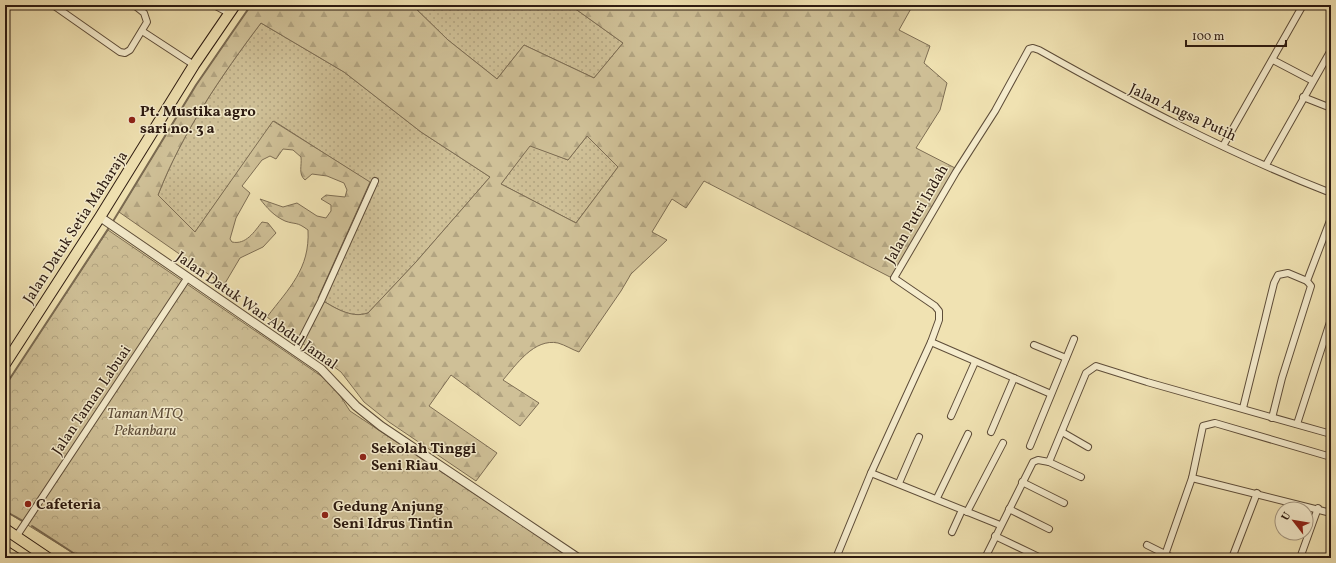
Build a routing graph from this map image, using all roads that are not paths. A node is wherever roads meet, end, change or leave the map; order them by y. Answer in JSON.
{"nodes":[{"id":1,"x":53,"y":5,"type":"edge"},
{"id":2,"x":134,"y":5,"type":"edge"},
{"id":3,"x":214,"y":5,"type":"edge"},
{"id":4,"x":1303,"y":5,"type":"edge"},
{"id":5,"x":232,"y":9,"type":"edge"},
{"id":6,"x":142,"y":31,"type":"junction"},
{"id":7,"x":1028,"y":49,"type":"joint"},
{"id":8,"x":1331,"y":52,"type":"edge"},
{"id":9,"x":1273,"y":60,"type":"junction"},
{"id":10,"x":194,"y":65,"type":"junction"},
{"id":11,"x":1313,"y":81,"type":"junction"},
{"id":12,"x":1303,"y":97,"type":"junction"},
{"id":13,"x":1331,"y":108,"type":"edge"},
{"id":14,"x":1223,"y":146,"type":"junction"},
{"id":15,"x":1266,"y":165,"type":"junction"},
{"id":16,"x":375,"y":181,"type":"dead end"},
{"id":17,"x":1331,"y":193,"type":"edge"},
{"id":18,"x":1331,"y":218,"type":"edge"},
{"id":19,"x":107,"y":222,"type":"junction"},
{"id":20,"x":188,"y":277,"type":"junction"},
{"id":21,"x":1307,"y":281,"type":"junction"},
{"id":22,"x":1331,"y":319,"type":"edge"},
{"id":23,"x":1074,"y":339,"type":"dead end"},
{"id":24,"x":931,"y":342,"type":"junction"},
{"id":25,"x":1034,"y":345,"type":"dead end"},
{"id":26,"x":296,"y":350,"type":"junction"},
{"id":27,"x":1066,"y":358,"type":"junction"},
{"id":28,"x":976,"y":362,"type":"junction"},
{"id":29,"x":5,"y":364,"type":"edge"},
{"id":30,"x":1014,"y":378,"type":"junction"},
{"id":31,"x":1051,"y":394,"type":"junction"},
{"id":32,"x":1243,"y":408,"type":"junction"},
{"id":33,"x":951,"y":416,"type":"dead end"},
{"id":34,"x":1272,"y":418,"type":"junction"},
{"id":35,"x":1297,"y":424,"type":"junction"},
{"id":36,"x":991,"y":432,"type":"dead end"},
{"id":37,"x":1062,"y":432,"type":"junction"},
{"id":38,"x":968,"y":434,"type":"dead end"},
{"id":39,"x":1331,"y":434,"type":"edge"},
{"id":40,"x":919,"y":437,"type":"dead end"},
{"id":41,"x":1003,"y":443,"type":"dead end"},
{"id":42,"x":1030,"y":446,"type":"dead end"},
{"id":43,"x":1088,"y":447,"type":"dead end"},
{"id":44,"x":1331,"y":457,"type":"edge"},
{"id":45,"x":1048,"y":462,"type":"junction"},
{"id":46,"x":870,"y":473,"type":"junction"},
{"id":47,"x":1081,"y":477,"type":"dead end"},
{"id":48,"x":1192,"y":478,"type":"junction"},
{"id":49,"x":1022,"y":482,"type":"junction"},
{"id":50,"x":899,"y":484,"type":"junction"},
{"id":51,"x":1257,"y":493,"type":"junction"},
{"id":52,"x":937,"y":498,"type":"junction"},
{"id":53,"x":1064,"y":503,"type":"dead end"},
{"id":54,"x":1318,"y":508,"type":"junction"},
{"id":55,"x":1008,"y":509,"type":"junction"},
{"id":56,"x":965,"y":511,"type":"junction"},
{"id":57,"x":1331,"y":513,"type":"edge"},
{"id":58,"x":1000,"y":525,"type":"junction"},
{"id":59,"x":5,"y":529,"type":"edge"},
{"id":60,"x":1049,"y":529,"type":"dead end"},
{"id":61,"x":952,"y":532,"type":"dead end"},
{"id":62,"x":16,"y":536,"type":"junction"},
{"id":63,"x":995,"y":536,"type":"junction"},
{"id":64,"x":1147,"y":545,"type":"dead end"},
{"id":65,"x":5,"y":551,"type":"edge"},
{"id":66,"x":1165,"y":555,"type":"junction"},
{"id":67,"x":16,"y":558,"type":"edge"},
{"id":68,"x":48,"y":558,"type":"edge"},
{"id":69,"x":578,"y":558,"type":"edge"},
{"id":70,"x":836,"y":558,"type":"edge"},
{"id":71,"x":985,"y":558,"type":"edge"},
{"id":72,"x":1040,"y":558,"type":"edge"},
{"id":73,"x":1174,"y":558,"type":"edge"},
{"id":74,"x":1232,"y":558,"type":"edge"},
{"id":75,"x":1300,"y":558,"type":"edge"}],
"edges":[{"from":1,"to":6,"type":"street"},
{"from":2,"to":6,"type":"street"},
{"from":3,"to":5,"type":"street"},
{"from":4,"to":9,"type":"street"},
{"from":5,"to":10,"type":"main road","name":"Jalan Datuk Setia Maharaja"},
{"from":6,"to":10,"type":"street"},
{"from":7,"to":14,"type":"street","name":"Jalan Angsa Putih"},
{"from":7,"to":24,"type":"street","name":"Jalan Putri Indah"},
{"from":8,"to":11,"type":"street"},
{"from":9,"to":11,"type":"street"},
{"from":9,"to":14,"type":"street"},
{"from":10,"to":19,"type":"main road","name":"Jalan Datuk Setia Maharaja"},
{"from":11,"to":12,"type":"street"},
{"from":12,"to":13,"type":"street"},
{"from":12,"to":15,"type":"street"},
{"from":14,"to":15,"type":"street","name":"Jalan Angsa Putih"},
{"from":15,"to":17,"type":"street","name":"Jalan Angsa Putih"},
{"from":16,"to":26,"type":"street"},
{"from":18,"to":21,"type":"street"},
{"from":19,"to":20,"type":"street","name":"Jalan Datuk Wan Abdul Jamal"},
{"from":19,"to":29,"type":"main road","name":"Jalan Datuk Setia Maharaja"},
{"from":20,"to":26,"type":"street","name":"Jalan Datuk Wan Abdul Jamal"},
{"from":20,"to":62,"type":"street","name":"Jalan Taman Labuai"},
{"from":21,"to":32,"type":"street"},
{"from":21,"to":34,"type":"street"},
{"from":22,"to":35,"type":"street"},
{"from":23,"to":27,"type":"street"},
{"from":24,"to":28,"type":"street"},
{"from":24,"to":46,"type":"street","name":"Jalan Putri Indah"},
{"from":25,"to":27,"type":"street"},
{"from":26,"to":69,"type":"street","name":"Jalan Datuk Wan Abdul Jamal"},
{"from":27,"to":31,"type":"street"},
{"from":28,"to":30,"type":"street"},
{"from":28,"to":33,"type":"street"},
{"from":30,"to":31,"type":"street"},
{"from":30,"to":36,"type":"street"},
{"from":31,"to":42,"type":"street"},
{"from":32,"to":34,"type":"street"},
{"from":32,"to":37,"type":"street"},
{"from":34,"to":35,"type":"street"},
{"from":35,"to":39,"type":"street"},
{"from":37,"to":43,"type":"street"},
{"from":37,"to":45,"type":"street"},
{"from":38,"to":52,"type":"street"},
{"from":40,"to":50,"type":"street"},
{"from":41,"to":56,"type":"street"},
{"from":44,"to":48,"type":"street"},
{"from":45,"to":47,"type":"street"},
{"from":45,"to":49,"type":"street"},
{"from":46,"to":50,"type":"street"},
{"from":46,"to":70,"type":"street","name":"Jalan Putri Indah"},
{"from":48,"to":51,"type":"street"},
{"from":48,"to":66,"type":"street"},
{"from":49,"to":53,"type":"street"},
{"from":49,"to":55,"type":"street"},
{"from":50,"to":52,"type":"street"},
{"from":51,"to":54,"type":"street"},
{"from":51,"to":74,"type":"street"},
{"from":52,"to":56,"type":"street"},
{"from":54,"to":57,"type":"street"},
{"from":54,"to":75,"type":"street"},
{"from":55,"to":58,"type":"street"},
{"from":55,"to":60,"type":"street"},
{"from":56,"to":58,"type":"street"},
{"from":56,"to":61,"type":"street"},
{"from":58,"to":63,"type":"street"},
{"from":59,"to":62,"type":"main road"},
{"from":62,"to":68,"type":"main road"},
{"from":63,"to":71,"type":"street"},
{"from":63,"to":72,"type":"street"},
{"from":64,"to":66,"type":"street"},
{"from":65,"to":67,"type":"main road"},
{"from":66,"to":73,"type":"street"}]}
